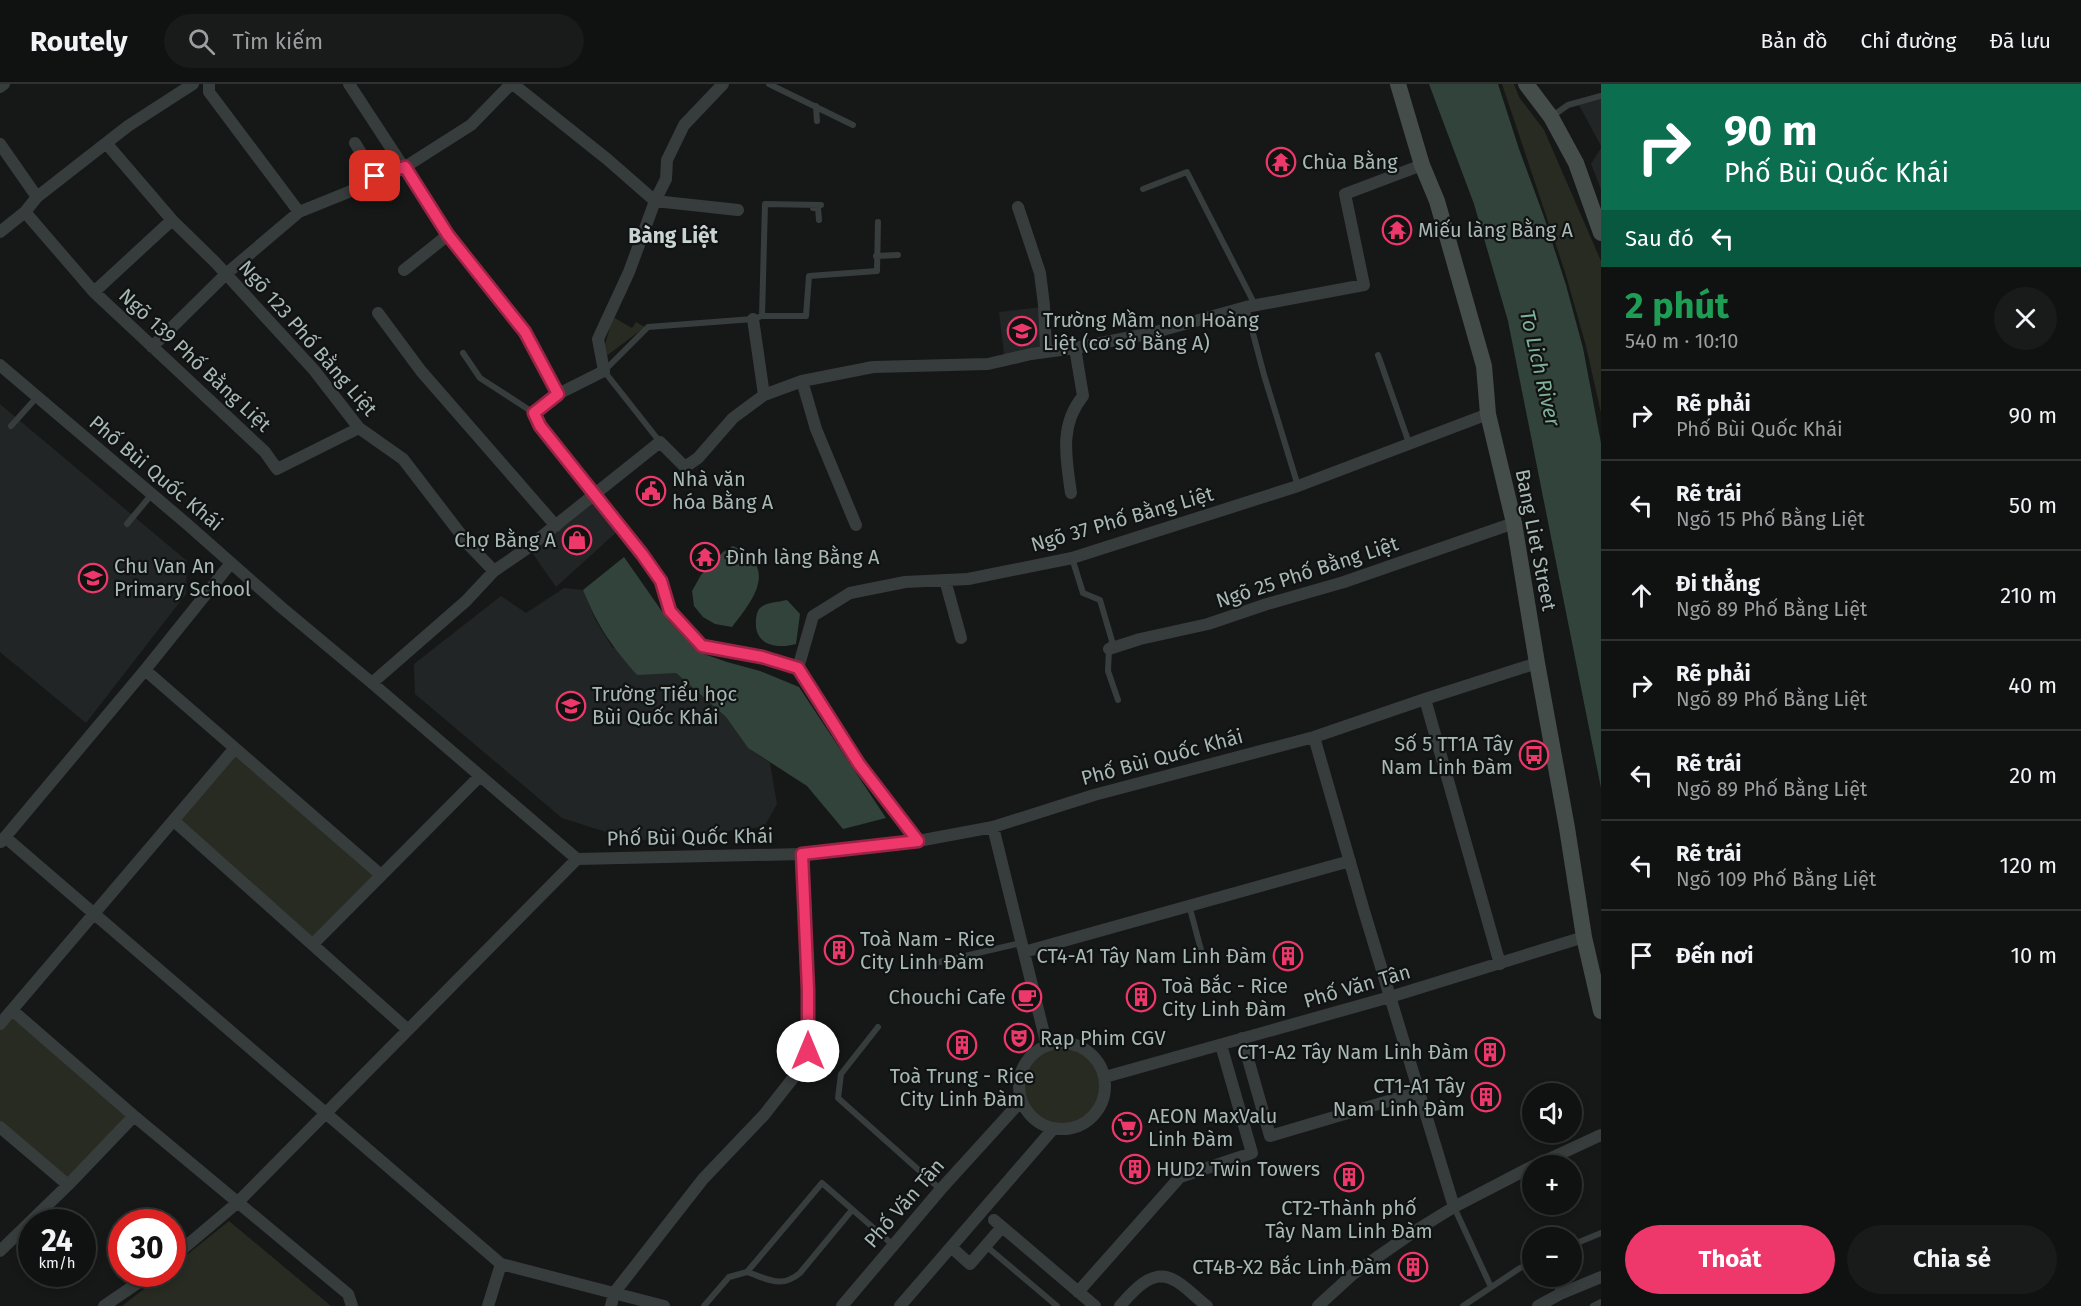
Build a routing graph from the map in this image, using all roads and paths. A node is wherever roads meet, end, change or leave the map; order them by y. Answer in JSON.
{"nodes":[{"id":1,"x":4,"y":84,"type":"edge"},
{"id":2,"x":193,"y":84,"type":"edge"},
{"id":3,"x":350,"y":84,"type":"edge"},
{"id":4,"x":512,"y":84,"type":"edge"},
{"id":5,"x":723,"y":84,"type":"edge"},
{"id":6,"x":769,"y":84,"type":"edge"},
{"id":7,"x":1398,"y":84,"type":"edge"},
{"id":8,"x":1526,"y":84,"type":"edge"},
{"id":9,"x":210,"y":85,"type":"edge"},
{"id":10,"x":0,"y":87,"type":"edge"},
{"id":11,"x":1601,"y":96,"type":"edge"},
{"id":12,"x":816,"y":106,"type":"junction"},
{"id":13,"x":1551,"y":117,"type":"junction"},
{"id":14,"x":818,"y":121,"type":"dead end"},
{"id":15,"x":853,"y":125,"type":"dead end"},
{"id":16,"x":106,"y":143,"type":"junction"},
{"id":17,"x":355,"y":143,"type":"dead end"},
{"id":18,"x":0,"y":144,"type":"edge"},
{"id":19,"x":1422,"y":165,"type":"junction"},
{"id":20,"x":405,"y":167,"type":"junction"},
{"id":21,"x":356,"y":189,"type":"dead end"},
{"id":22,"x":1143,"y":189,"type":"dead end"},
{"id":23,"x":37,"y":197,"type":"junction"},
{"id":24,"x":655,"y":201,"type":"junction"},
{"id":25,"x":821,"y":205,"type":"dead end"},
{"id":26,"x":765,"y":207,"type":"junction"},
{"id":27,"x":1018,"y":207,"type":"dead end"},
{"id":28,"x":738,"y":210,"type":"dead end"},
{"id":29,"x":25,"y":212,"type":"junction"},
{"id":30,"x":299,"y":212,"type":"junction"},
{"id":31,"x":172,"y":220,"type":"junction"},
{"id":32,"x":819,"y":220,"type":"dead end"},
{"id":33,"x":878,"y":222,"type":"dead end"},
{"id":34,"x":1600,"y":227,"type":"edge"},
{"id":35,"x":0,"y":232,"type":"edge"},
{"id":36,"x":448,"y":235,"type":"junction"},
{"id":37,"x":898,"y":255,"type":"dead end"},
{"id":38,"x":876,"y":256,"type":"junction"},
{"id":39,"x":404,"y":270,"type":"dead end"},
{"id":40,"x":226,"y":274,"type":"junction"},
{"id":41,"x":94,"y":292,"type":"junction"},
{"id":42,"x":1251,"y":306,"type":"junction"},
{"id":43,"x":378,"y":313,"type":"dead end"},
{"id":44,"x":758,"y":317,"type":"junction"},
{"id":45,"x":152,"y":347,"type":"junction"},
{"id":46,"x":1075,"y":348,"type":"junction"},
{"id":47,"x":1046,"y":351,"type":"junction"},
{"id":48,"x":464,"y":353,"type":"dead end"},
{"id":49,"x":1378,"y":355,"type":"dead end"},
{"id":50,"x":0,"y":365,"type":"edge"},
{"id":51,"x":604,"y":371,"type":"junction"},
{"id":52,"x":801,"y":381,"type":"junction"},
{"id":53,"x":558,"y":394,"type":"junction"},
{"id":54,"x":764,"y":395,"type":"junction"},
{"id":55,"x":38,"y":397,"type":"junction"},
{"id":56,"x":534,"y":413,"type":"junction"},
{"id":57,"x":1488,"y":414,"type":"junction"},
{"id":58,"x":11,"y":426,"type":"dead end"},
{"id":59,"x":359,"y":428,"type":"junction"},
{"id":60,"x":660,"y":442,"type":"junction"},
{"id":61,"x":1410,"y":444,"type":"junction"},
{"id":62,"x":1298,"y":486,"type":"junction"},
{"id":63,"x":1071,"y":493,"type":"dead end"},
{"id":64,"x":152,"y":494,"type":"junction"},
{"id":65,"x":594,"y":496,"type":"junction"},
{"id":66,"x":127,"y":524,"type":"dead end"},
{"id":67,"x":1514,"y":524,"type":"junction"},
{"id":68,"x":556,"y":525,"type":"junction"},
{"id":69,"x":856,"y":525,"type":"dead end"},
{"id":70,"x":1072,"y":558,"type":"junction"},
{"id":71,"x":231,"y":563,"type":"junction"},
{"id":72,"x":494,"y":571,"type":"junction"},
{"id":73,"x":945,"y":580,"type":"junction"},
{"id":74,"x":961,"y":638,"type":"dead end"},
{"id":75,"x":1109,"y":649,"type":"junction"},
{"id":76,"x":1537,"y":663,"type":"junction"},
{"id":77,"x":798,"y":668,"type":"junction"},
{"id":78,"x":145,"y":670,"type":"junction"},
{"id":79,"x":372,"y":683,"type":"junction"},
{"id":80,"x":1425,"y":699,"type":"junction"},
{"id":81,"x":1118,"y":700,"type":"dead end"},
{"id":82,"x":1314,"y":737,"type":"junction"},
{"id":83,"x":236,"y":748,"type":"junction"},
{"id":84,"x":479,"y":777,"type":"junction"},
{"id":85,"x":174,"y":821,"type":"junction"},
{"id":86,"x":993,"y":826,"type":"junction"},
{"id":87,"x":2,"y":840,"type":"edge"},
{"id":88,"x":918,"y":841,"type":"junction"},
{"id":89,"x":802,"y":854,"type":"junction"},
{"id":90,"x":577,"y":859,"type":"junction"},
{"id":91,"x":1350,"y":861,"type":"junction"},
{"id":92,"x":381,"y":875,"type":"junction"},
{"id":93,"x":1189,"y":905,"type":"junction"},
{"id":94,"x":94,"y":914,"type":"junction"},
{"id":95,"x":1584,"y":937,"type":"junction"},
{"id":96,"x":313,"y":944,"type":"junction"},
{"id":97,"x":1023,"y":948,"type":"junction"},
{"id":98,"x":1201,"y":950,"type":"dead end"},
{"id":99,"x":935,"y":963,"type":"dead end"},
{"id":100,"x":1500,"y":964,"type":"junction"},
{"id":101,"x":1390,"y":997,"type":"junction"},
{"id":102,"x":12,"y":1010,"type":"junction"},
{"id":103,"x":1601,"y":1011,"type":"edge"},
{"id":104,"x":0,"y":1024,"type":"edge"},
{"id":105,"x":878,"y":1027,"type":"dead end"},
{"id":106,"x":407,"y":1029,"type":"junction"},
{"id":107,"x":1242,"y":1038,"type":"junction"},
{"id":108,"x":1221,"y":1045,"type":"junction"},
{"id":109,"x":1047,"y":1046,"type":"junction"},
{"id":110,"x":1105,"y":1077,"type":"junction"},
{"id":111,"x":1419,"y":1092,"type":"junction"},
{"id":112,"x":1022,"y":1101,"type":"junction"},
{"id":113,"x":324,"y":1113,"type":"junction"},
{"id":114,"x":134,"y":1116,"type":"junction"},
{"id":115,"x":0,"y":1127,"type":"edge"},
{"id":116,"x":1053,"y":1129,"type":"junction"},
{"id":117,"x":1601,"y":1135,"type":"edge"},
{"id":118,"x":1558,"y":1155,"type":"edge"},
{"id":119,"x":1522,"y":1172,"type":"edge"},
{"id":120,"x":68,"y":1185,"type":"junction"},
{"id":121,"x":941,"y":1190,"type":"junction"},
{"id":122,"x":237,"y":1203,"type":"junction"},
{"id":123,"x":1454,"y":1207,"type":"junction"},
{"id":124,"x":852,"y":1210,"type":"junction"},
{"id":125,"x":1601,"y":1233,"type":"edge"},
{"id":126,"x":1582,"y":1241,"type":"edge"},
{"id":127,"x":893,"y":1245,"type":"junction"},
{"id":128,"x":186,"y":1246,"type":"edge"},
{"id":129,"x":986,"y":1246,"type":"junction"},
{"id":130,"x":951,"y":1247,"type":"junction"},
{"id":131,"x":0,"y":1251,"type":"edge"},
{"id":132,"x":501,"y":1264,"type":"junction"},
{"id":133,"x":1522,"y":1267,"type":"edge"},
{"id":134,"x":747,"y":1272,"type":"junction"},
{"id":135,"x":1601,"y":1276,"type":"edge"},
{"id":136,"x":132,"y":1287,"type":"edge"},
{"id":137,"x":1491,"y":1287,"type":"junction"},
{"id":138,"x":1557,"y":1287,"type":"edge"},
{"id":139,"x":1078,"y":1292,"type":"junction"},
{"id":140,"x":614,"y":1293,"type":"junction"},
{"id":141,"x":1560,"y":1294,"type":"junction"},
{"id":142,"x":1601,"y":1302,"type":"edge"},
{"id":143,"x":104,"y":1306,"type":"edge"},
{"id":144,"x":352,"y":1306,"type":"edge"},
{"id":145,"x":488,"y":1306,"type":"edge"},
{"id":146,"x":610,"y":1306,"type":"edge"},
{"id":147,"x":664,"y":1306,"type":"edge"},
{"id":148,"x":704,"y":1306,"type":"edge"},
{"id":149,"x":842,"y":1306,"type":"edge"},
{"id":150,"x":900,"y":1306,"type":"edge"},
{"id":151,"x":1057,"y":1306,"type":"edge"},
{"id":152,"x":1095,"y":1306,"type":"edge"},
{"id":153,"x":1120,"y":1306,"type":"edge"},
{"id":154,"x":1207,"y":1306,"type":"edge"},
{"id":155,"x":1318,"y":1306,"type":"edge"},
{"id":156,"x":1463,"y":1306,"type":"edge"},
{"id":157,"x":1538,"y":1306,"type":"edge"},
{"id":158,"x":1593,"y":1306,"type":"edge"}],
"edges":[{"from":1,"to":10,"type":"street"},
{"from":2,"to":16,"type":"street"},
{"from":3,"to":20,"type":"street"},
{"from":4,"to":20,"type":"street"},
{"from":4,"to":24,"type":"street"},
{"from":5,"to":24,"type":"street"},
{"from":6,"to":12,"type":"lane"},
{"from":7,"to":19,"type":"street","name":"Bang Liet Street"},
{"from":8,"to":13,"type":"street"},
{"from":9,"to":30,"type":"street"},
{"from":11,"to":13,"type":"lane"},
{"from":12,"to":14,"type":"lane"},
{"from":12,"to":15,"type":"lane"},
{"from":13,"to":34,"type":"street"},
{"from":16,"to":23,"type":"street"},
{"from":16,"to":31,"type":"street","name":"Ngõ 123 Phố Bằng Liệt"},
{"from":17,"to":20,"type":"street"},
{"from":18,"to":23,"type":"street"},
{"from":19,"to":42,"type":"street"},
{"from":19,"to":57,"type":"street","name":"Bang Liet Street"},
{"from":20,"to":36,"type":"street"},
{"from":21,"to":30,"type":"street"},
{"from":22,"to":42,"type":"lane"},
{"from":23,"to":29,"type":"street"},
{"from":24,"to":28,"type":"street"},
{"from":24,"to":51,"type":"street"},
{"from":25,"to":26,"type":"lane"},
{"from":26,"to":32,"type":"lane"},
{"from":26,"to":44,"type":"lane"},
{"from":27,"to":47,"type":"street"},
{"from":29,"to":35,"type":"street"},
{"from":29,"to":41,"type":"street","name":"Ngõ 139 Phố Bằng Liệt"},
{"from":30,"to":40,"type":"street"},
{"from":31,"to":40,"type":"street","name":"Ngõ 123 Phố Bằng Liệt"},
{"from":31,"to":41,"type":"street"},
{"from":33,"to":38,"type":"lane"},
{"from":36,"to":39,"type":"street"},
{"from":36,"to":53,"type":"street"},
{"from":37,"to":38,"type":"lane"},
{"from":38,"to":44,"type":"lane"},
{"from":40,"to":45,"type":"street"},
{"from":40,"to":59,"type":"street","name":"Ngõ 123 Phố Bằng Liệt"},
{"from":41,"to":45,"type":"street","name":"Ngõ 139 Phố Bằng Liệt"},
{"from":42,"to":46,"type":"street"},
{"from":42,"to":62,"type":"lane"},
{"from":43,"to":68,"type":"street"},
{"from":44,"to":51,"type":"lane"},
{"from":44,"to":54,"type":"street"},
{"from":45,"to":59,"type":"street","name":"Ngõ 139 Phố Bằng Liệt"},
{"from":46,"to":47,"type":"street"},
{"from":46,"to":63,"type":"street"},
{"from":47,"to":52,"type":"street"},
{"from":48,"to":56,"type":"lane"},
{"from":49,"to":61,"type":"lane"},
{"from":50,"to":55,"type":"street","name":"Phố Bùi Quốc Khái"},
{"from":51,"to":53,"type":"street"},
{"from":51,"to":60,"type":"lane"},
{"from":52,"to":54,"type":"street"},
{"from":52,"to":69,"type":"street"},
{"from":53,"to":56,"type":"street"},
{"from":54,"to":60,"type":"street"},
{"from":55,"to":58,"type":"lane"},
{"from":55,"to":64,"type":"street","name":"Phố Bùi Quốc Khái"},
{"from":56,"to":65,"type":"street"},
{"from":57,"to":61,"type":"street","name":"Ngõ 37 Phố Bằng Liệt"},
{"from":57,"to":67,"type":"street","name":"Bang Liet Street"},
{"from":59,"to":72,"type":"street","name":"Ngõ 123 Phố Bằng Liệt"},
{"from":60,"to":65,"type":"street"},
{"from":61,"to":62,"type":"street","name":"Ngõ 37 Phố Bằng Liệt"},
{"from":62,"to":70,"type":"street","name":"Ngõ 37 Phố Bằng Liệt"},
{"from":64,"to":66,"type":"lane"},
{"from":64,"to":71,"type":"street","name":"Phố Bùi Quốc Khái"},
{"from":65,"to":68,"type":"street"},
{"from":65,"to":77,"type":"street"},
{"from":67,"to":75,"type":"street","name":"Ngõ 25 Phố Bằng Liệt"},
{"from":67,"to":76,"type":"street","name":"Bang Liet Street"},
{"from":68,"to":72,"type":"street"},
{"from":70,"to":73,"type":"street","name":"Ngõ 37 Phố Bằng Liệt"},
{"from":70,"to":75,"type":"lane"},
{"from":71,"to":78,"type":"street"},
{"from":71,"to":79,"type":"street","name":"Phố Bùi Quốc Khái"},
{"from":72,"to":79,"type":"street"},
{"from":73,"to":74,"type":"street"},
{"from":73,"to":77,"type":"street","name":"Ngõ 37 Phố Bằng Liệt"},
{"from":75,"to":81,"type":"lane"},
{"from":76,"to":80,"type":"street","name":"Phố Bùi Quốc Khái"},
{"from":76,"to":95,"type":"street","name":"Bang Liet Street"},
{"from":77,"to":88,"type":"street"},
{"from":78,"to":83,"type":"street"},
{"from":78,"to":87,"type":"street"},
{"from":79,"to":84,"type":"street","name":"Phố Bùi Quốc Khái"},
{"from":80,"to":82,"type":"street","name":"Phố Bùi Quốc Khái"},
{"from":80,"to":100,"type":"street"},
{"from":82,"to":86,"type":"street","name":"Phố Bùi Quốc Khái"},
{"from":82,"to":91,"type":"street"},
{"from":83,"to":85,"type":"street"},
{"from":83,"to":92,"type":"street"},
{"from":84,"to":90,"type":"street","name":"Phố Bùi Quốc Khái"},
{"from":84,"to":92,"type":"street"},
{"from":85,"to":94,"type":"street"},
{"from":85,"to":96,"type":"street"},
{"from":86,"to":88,"type":"street","name":"Phố Bùi Quốc Khái"},
{"from":86,"to":97,"type":"street"},
{"from":87,"to":94,"type":"street"},
{"from":88,"to":89,"type":"street","name":"Phố Bùi Quốc Khái"},
{"from":89,"to":90,"type":"street","name":"Phố Bùi Quốc Khái"},
{"from":89,"to":140,"type":"street"},
{"from":90,"to":106,"type":"street"},
{"from":91,"to":93,"type":"street"},
{"from":91,"to":101,"type":"street"},
{"from":92,"to":96,"type":"street"},
{"from":93,"to":97,"type":"street"},
{"from":93,"to":98,"type":"lane"},
{"from":94,"to":102,"type":"street"},
{"from":94,"to":113,"type":"street"},
{"from":95,"to":100,"type":"street","name":"Phố Văn Tân"},
{"from":95,"to":103,"type":"street","name":"Bang Liet Street"},
{"from":96,"to":106,"type":"street"},
{"from":97,"to":99,"type":"lane"},
{"from":97,"to":109,"type":"street"},
{"from":100,"to":101,"type":"street","name":"Phố Văn Tân"},
{"from":101,"to":107,"type":"street","name":"Phố Văn Tân"},
{"from":101,"to":111,"type":"street"},
{"from":102,"to":104,"type":"street"},
{"from":102,"to":114,"type":"street"},
{"from":105,"to":121,"type":"lane"},
{"from":106,"to":113,"type":"street"},
{"from":107,"to":108,"type":"street","name":"Phố Văn Tân"},
{"from":107,"to":111,"type":"street"},
{"from":108,"to":110,"type":"street","name":"Phố Văn Tân"},
{"from":108,"to":139,"type":"street"},
{"from":109,"to":110,"type":"street"},
{"from":109,"to":112,"type":"street"},
{"from":110,"to":116,"type":"street"},
{"from":111,"to":123,"type":"street"},
{"from":112,"to":116,"type":"street"},
{"from":112,"to":121,"type":"street","name":"Phố Văn Tân"},
{"from":113,"to":122,"type":"street"},
{"from":113,"to":132,"type":"street"},
{"from":114,"to":120,"type":"street"},
{"from":114,"to":122,"type":"street"},
{"from":115,"to":120,"type":"street"},
{"from":116,"to":130,"type":"street"},
{"from":117,"to":118,"type":"street"},
{"from":119,"to":123,"type":"street"},
{"from":120,"to":131,"type":"street"},
{"from":121,"to":127,"type":"street","name":"Phố Văn Tân"},
{"from":122,"to":128,"type":"street"},
{"from":122,"to":144,"type":"street"},
{"from":123,"to":137,"type":"lane"},
{"from":123,"to":155,"type":"street"},
{"from":124,"to":127,"type":"lane"},
{"from":124,"to":134,"type":"lane"},
{"from":124,"to":134,"type":"lane"},
{"from":125,"to":126,"type":"lane"},
{"from":127,"to":149,"type":"street","name":"Phố Văn Tân"},
{"from":129,"to":130,"type":"street"},
{"from":129,"to":139,"type":"street"},
{"from":129,"to":151,"type":"lane"},
{"from":130,"to":150,"type":"street"},
{"from":132,"to":140,"type":"street"},
{"from":132,"to":145,"type":"street"},
{"from":133,"to":137,"type":"lane"},
{"from":134,"to":148,"type":"lane"},
{"from":135,"to":141,"type":"street"},
{"from":136,"to":143,"type":"street"},
{"from":137,"to":156,"type":"lane"},
{"from":138,"to":141,"type":"lane"},
{"from":139,"to":152,"type":"street"},
{"from":140,"to":146,"type":"street"},
{"from":140,"to":147,"type":"street"},
{"from":141,"to":157,"type":"street"},
{"from":142,"to":158,"type":"lane"},
{"from":153,"to":154,"type":"street"}]}
